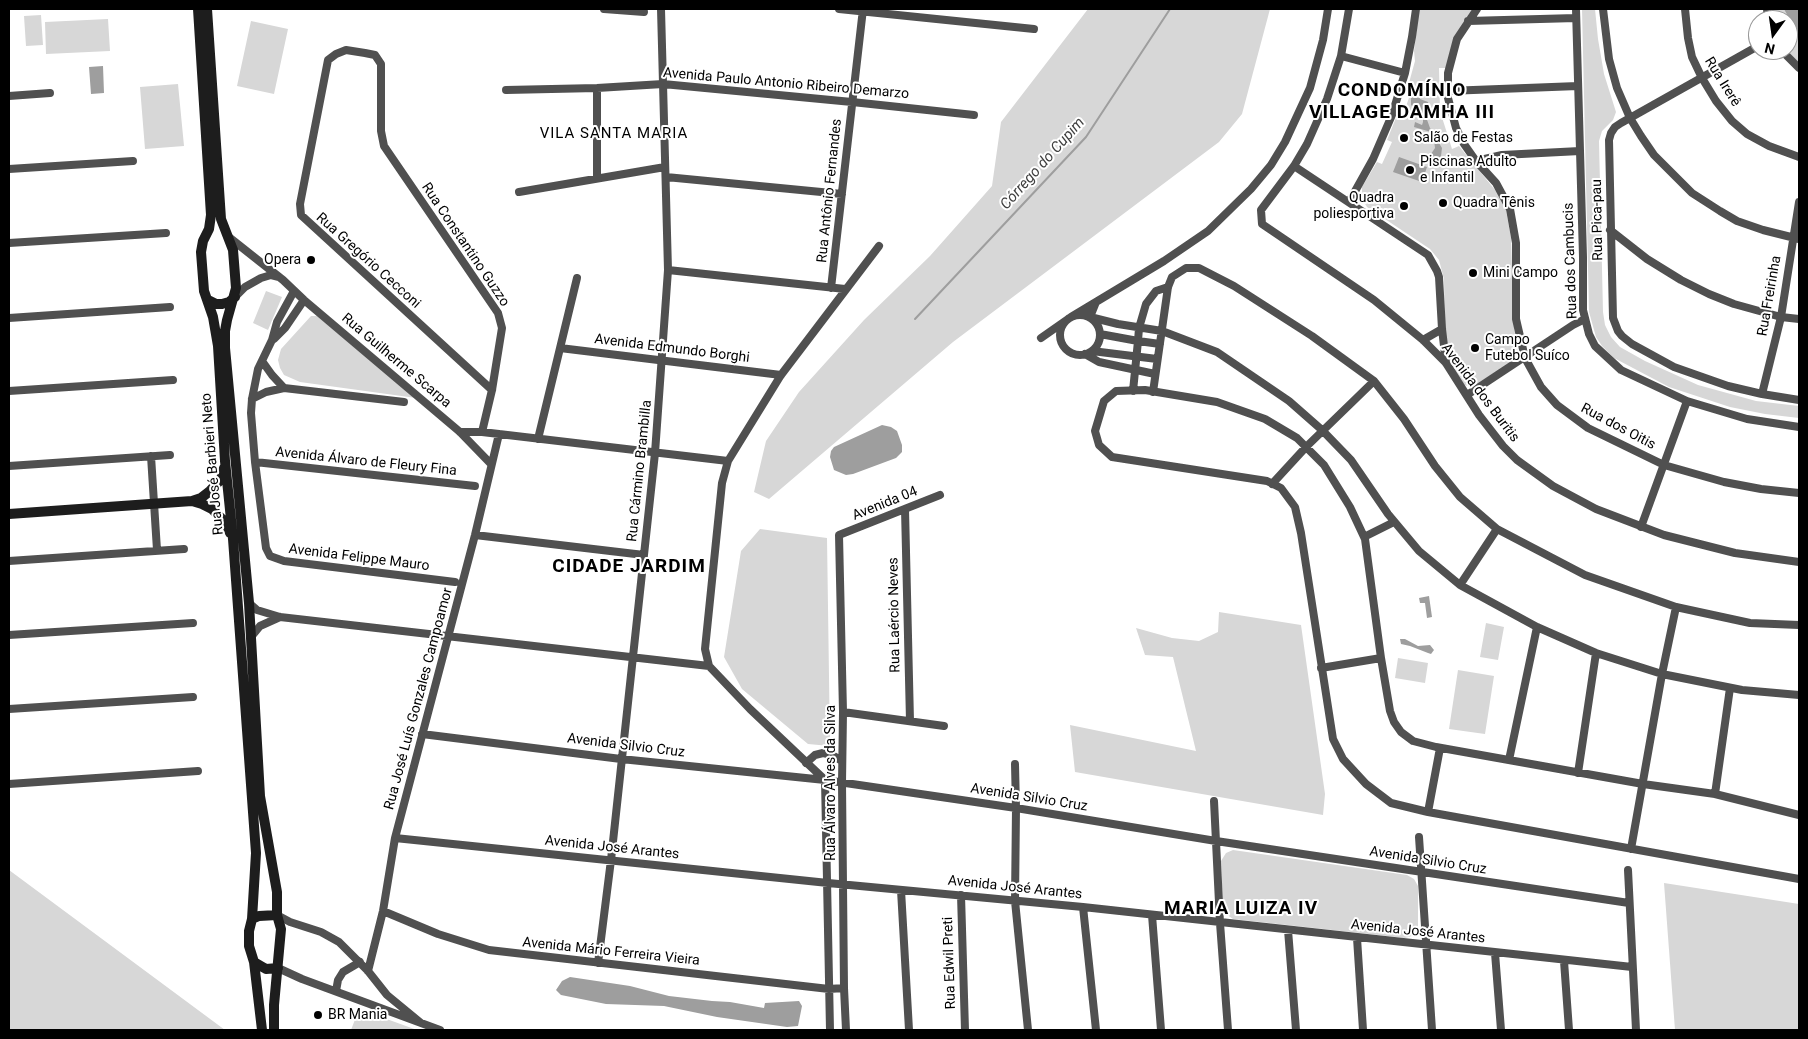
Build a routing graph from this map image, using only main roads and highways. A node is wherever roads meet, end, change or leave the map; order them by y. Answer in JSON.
{"nodes":[{"id":1,"x":198,"y":9,"type":"edge"},
{"id":2,"x":207,"y":9,"type":"edge"},
{"id":3,"x":230,"y":238,"type":"junction"},
{"id":4,"x":203,"y":241,"type":"junction"},
{"id":5,"x":235,"y":296,"type":"junction"},
{"id":6,"x":208,"y":300,"type":"junction"},
{"id":7,"x":225,"y":461,"type":"junction"},
{"id":8,"x":192,"y":501,"type":"junction"},
{"id":9,"x":9,"y":514,"type":"edge"},
{"id":10,"x":233,"y":539,"type":"junction"},
{"id":11,"x":277,"y":915,"type":"junction"},
{"id":12,"x":252,"y":919,"type":"junction"},
{"id":13,"x":254,"y":962,"type":"junction"},
{"id":14,"x":278,"y":968,"type":"junction"},
{"id":15,"x":262,"y":1030,"type":"edge"},
{"id":16,"x":274,"y":1030,"type":"edge"}],
"edges":[{"from":1,"to":4,"type":"main road","name":"Rua José Barbieri Neto"},
{"from":2,"to":3,"type":"main road","name":"Rua José Barbieri Neto"},
{"from":3,"to":4,"type":"main road"},
{"from":3,"to":5,"type":"main road","name":"Rua José Barbieri Neto"},
{"from":4,"to":6,"type":"main road","name":"Rua José Barbieri Neto"},
{"from":5,"to":6,"type":"main road"},
{"from":5,"to":11,"type":"main road","name":"Rua José Barbieri Neto"},
{"from":6,"to":7,"type":"main road","name":"Rua José Barbieri Neto"},
{"from":7,"to":8,"type":"main road"},
{"from":7,"to":10,"type":"main road","name":"Rua José Barbieri Neto"},
{"from":8,"to":9,"type":"main road"},
{"from":8,"to":10,"type":"main road"},
{"from":10,"to":12,"type":"main road","name":"Rua José Barbieri Neto"},
{"from":11,"to":12,"type":"main road"},
{"from":11,"to":14,"type":"main road","name":"Rua José Barbieri Neto"},
{"from":12,"to":13,"type":"main road","name":"Rua José Barbieri Neto"},
{"from":13,"to":14,"type":"main road"},
{"from":13,"to":15,"type":"main road"},
{"from":14,"to":16,"type":"main road"}]}
